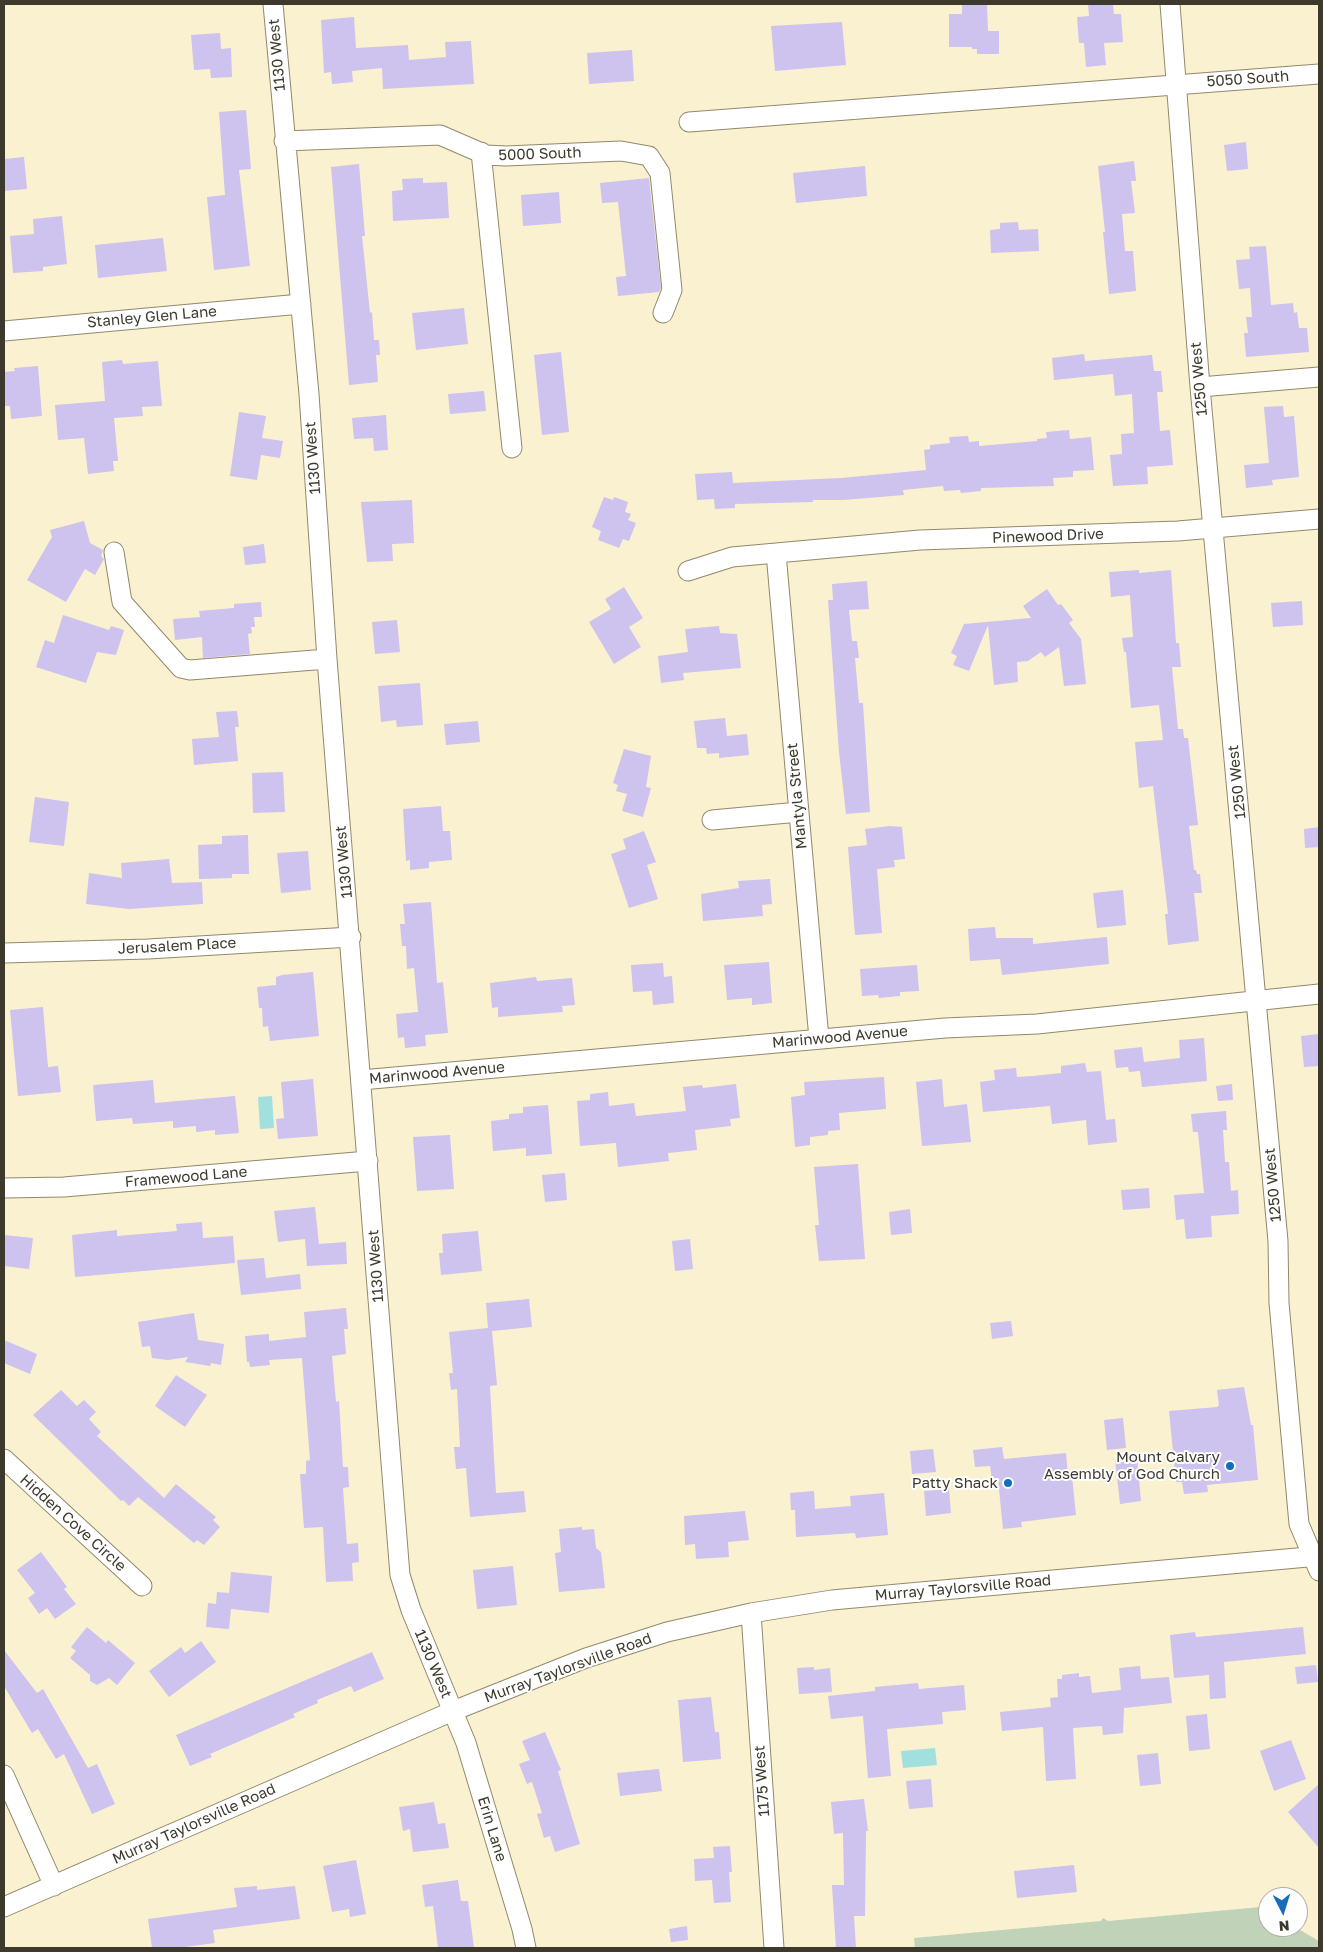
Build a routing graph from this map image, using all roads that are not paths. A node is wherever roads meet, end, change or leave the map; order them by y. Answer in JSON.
{"nodes":[{"id":1,"x":273,"y":4,"type":"edge"},
{"id":2,"x":1170,"y":4,"type":"edge"},
{"id":3,"x":1319,"y":74,"type":"edge"},
{"id":4,"x":1177,"y":85,"type":"junction"},
{"id":5,"x":689,"y":122,"type":"dead end"},
{"id":6,"x":284,"y":141,"type":"junction"},
{"id":7,"x":481,"y":152,"type":"junction"},
{"id":8,"x":301,"y":304,"type":"junction"},
{"id":9,"x":664,"y":313,"type":"dead end"},
{"id":10,"x":4,"y":331,"type":"edge"},
{"id":11,"x":1319,"y":377,"type":"edge"},
{"id":12,"x":1200,"y":387,"type":"junction"},
{"id":13,"x":512,"y":448,"type":"dead end"},
{"id":14,"x":1319,"y":519,"type":"edge"},
{"id":15,"x":1212,"y":528,"type":"junction"},
{"id":16,"x":114,"y":552,"type":"dead end"},
{"id":17,"x":776,"y":553,"type":"junction"},
{"id":18,"x":688,"y":571,"type":"dead end"},
{"id":19,"x":327,"y":659,"type":"junction"},
{"id":20,"x":799,"y":812,"type":"junction"},
{"id":21,"x":712,"y":820,"type":"dead end"},
{"id":22,"x":351,"y":937,"type":"junction"},
{"id":23,"x":4,"y":953,"type":"edge"},
{"id":24,"x":1319,"y":994,"type":"edge"},
{"id":25,"x":1256,"y":1001,"type":"junction"},
{"id":26,"x":818,"y":1039,"type":"junction"},
{"id":27,"x":361,"y":1080,"type":"junction"},
{"id":28,"x":368,"y":1161,"type":"junction"},
{"id":29,"x":4,"y":1188,"type":"edge"},
{"id":30,"x":4,"y":1460,"type":"edge"},
{"id":31,"x":1317,"y":1562,"type":"edge"},
{"id":32,"x":142,"y":1586,"type":"dead end"},
{"id":33,"x":750,"y":1613,"type":"junction"},
{"id":34,"x":453,"y":1711,"type":"junction"},
{"id":35,"x":4,"y":1775,"type":"edge"},
{"id":36,"x":54,"y":1886,"type":"junction"},
{"id":37,"x":4,"y":1908,"type":"edge"},
{"id":38,"x":526,"y":1948,"type":"edge"},
{"id":39,"x":774,"y":1948,"type":"edge"}],
"edges":[{"from":1,"to":6,"type":"street","name":"1130 West"},
{"from":2,"to":4,"type":"street","name":"1250 West"},
{"from":3,"to":4,"type":"street","name":"5050 South"},
{"from":4,"to":5,"type":"street","name":"5050 South"},
{"from":4,"to":12,"type":"street","name":"1250 West"},
{"from":6,"to":7,"type":"street","name":"5000 South"},
{"from":6,"to":8,"type":"street","name":"1130 West"},
{"from":7,"to":9,"type":"street","name":"5000 South"},
{"from":7,"to":13,"type":"street"},
{"from":8,"to":10,"type":"street","name":"Stanley Glen Lane"},
{"from":8,"to":19,"type":"street","name":"1130 West"},
{"from":11,"to":12,"type":"street"},
{"from":12,"to":15,"type":"street","name":"1250 West"},
{"from":14,"to":15,"type":"street","name":"Pinewood Drive"},
{"from":15,"to":17,"type":"street","name":"Pinewood Drive"},
{"from":15,"to":25,"type":"street","name":"1250 West"},
{"from":16,"to":19,"type":"street"},
{"from":17,"to":18,"type":"street","name":"Pinewood Drive"},
{"from":17,"to":20,"type":"street","name":"Mantyla Street"},
{"from":19,"to":22,"type":"street","name":"1130 West"},
{"from":20,"to":21,"type":"street"},
{"from":20,"to":26,"type":"street","name":"Mantyla Street"},
{"from":22,"to":23,"type":"street","name":"Jerusalem Place"},
{"from":22,"to":27,"type":"street","name":"1130 West"},
{"from":24,"to":25,"type":"street","name":"Marinwood Avenue"},
{"from":25,"to":26,"type":"street","name":"Marinwood Avenue"},
{"from":25,"to":31,"type":"street","name":"1250 West"},
{"from":26,"to":27,"type":"street","name":"Marinwood Avenue"},
{"from":27,"to":28,"type":"street","name":"1130 West"},
{"from":28,"to":29,"type":"street","name":"Framewood Lane"},
{"from":28,"to":34,"type":"street","name":"1130 West"},
{"from":30,"to":32,"type":"street","name":"Hidden Cove Circle"},
{"from":31,"to":33,"type":"street","name":"Murray Taylorsville Road"},
{"from":33,"to":34,"type":"street","name":"Murray Taylorsville Road"},
{"from":33,"to":39,"type":"street","name":"1175 West"},
{"from":34,"to":36,"type":"street","name":"Murray Taylorsville Road"},
{"from":34,"to":38,"type":"street","name":"Erin Lane"},
{"from":35,"to":36,"type":"street"},
{"from":36,"to":37,"type":"street","name":"Murray Taylorsville Road"}]}
